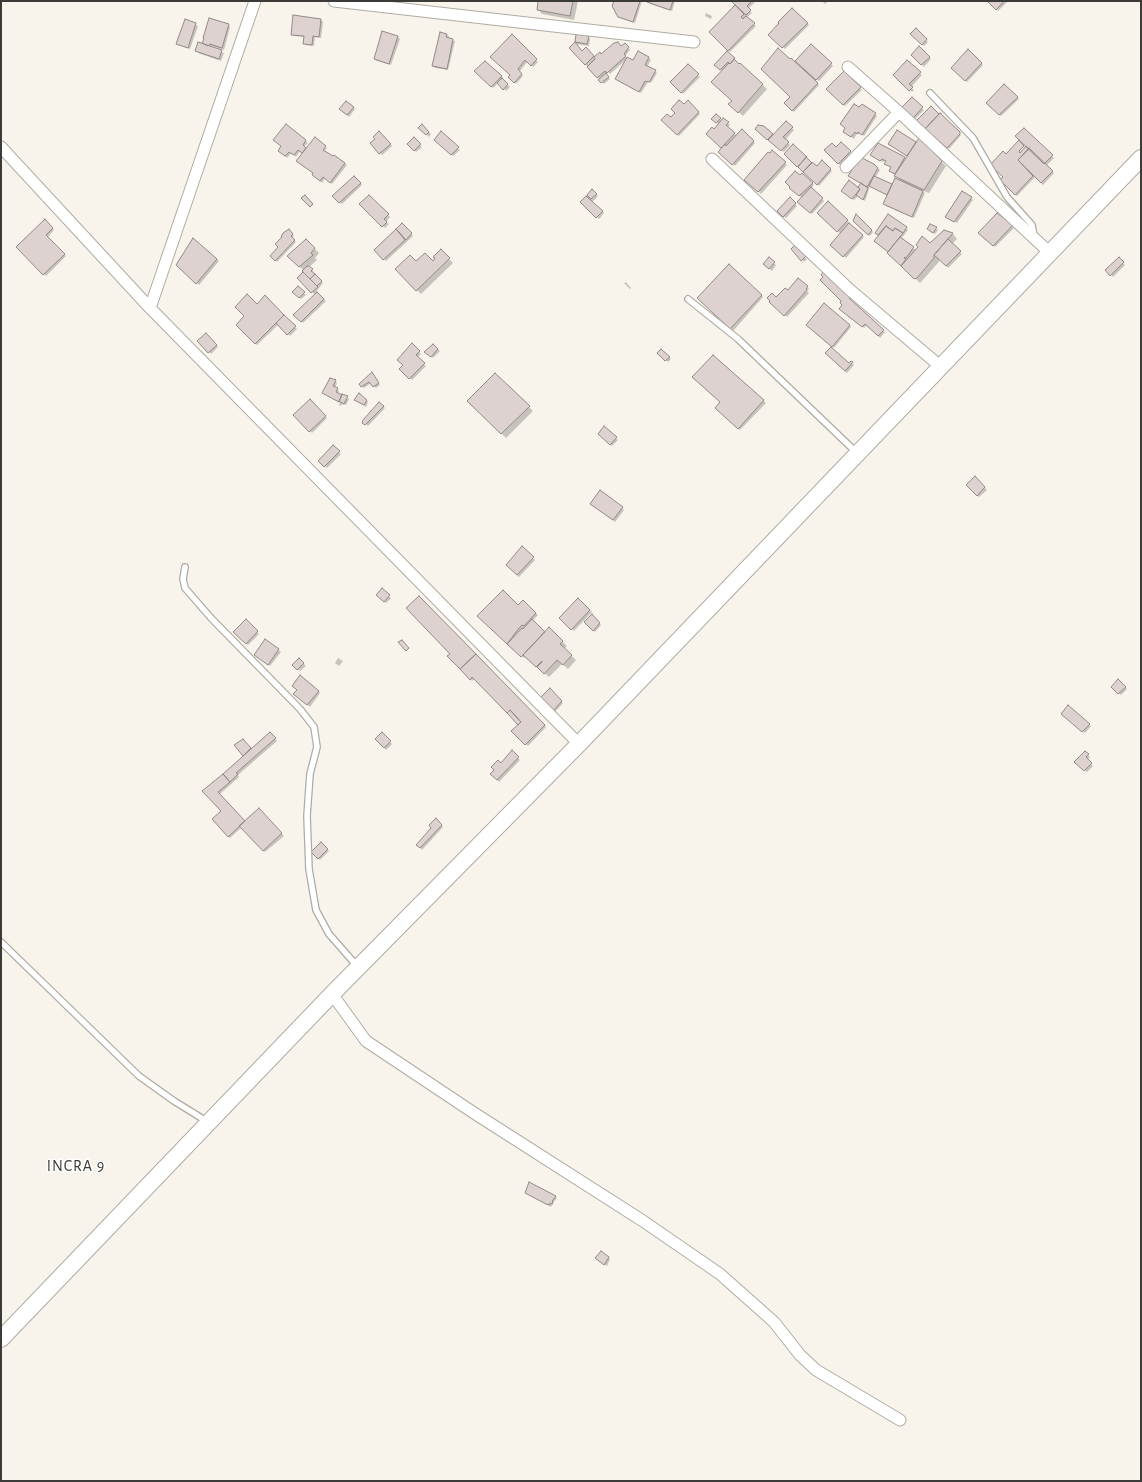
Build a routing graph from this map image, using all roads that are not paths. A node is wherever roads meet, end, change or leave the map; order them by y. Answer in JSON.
{"nodes":[{"id":1,"x":255,"y":1,"type":"edge"},
{"id":2,"x":334,"y":1,"type":"edge"},
{"id":3,"x":694,"y":42,"type":"dead end"},
{"id":4,"x":848,"y":67,"type":"dead end"},
{"id":5,"x":930,"y":93,"type":"dead end"},
{"id":6,"x":899,"y":112,"type":"junction"},
{"id":7,"x":1,"y":147,"type":"edge"},
{"id":8,"x":1141,"y":158,"type":"edge"},
{"id":9,"x":712,"y":159,"type":"dead end"},
{"id":10,"x":846,"y":168,"type":"dead end"},
{"id":11,"x":1034,"y":238,"type":"junction"},
{"id":12,"x":1050,"y":253,"type":"junction"},
{"id":13,"x":688,"y":299,"type":"dead end"},
{"id":14,"x":150,"y":308,"type":"junction"},
{"id":15,"x":940,"y":366,"type":"junction"},
{"id":16,"x":857,"y":453,"type":"junction"},
{"id":17,"x":185,"y":567,"type":"dead end"},
{"id":18,"x":579,"y":744,"type":"junction"},
{"id":19,"x":1,"y":942,"type":"edge"},
{"id":20,"x":358,"y":968,"type":"junction"},
{"id":21,"x":332,"y":994,"type":"junction"},
{"id":22,"x":208,"y":1122,"type":"junction"},
{"id":23,"x":1,"y":1339,"type":"edge"},
{"id":24,"x":900,"y":1420,"type":"dead end"}],
"edges":[{"from":1,"to":14,"type":"street"},
{"from":2,"to":3,"type":"street"},
{"from":4,"to":6,"type":"street"},
{"from":5,"to":11,"type":"lane"},
{"from":6,"to":10,"type":"street"},
{"from":6,"to":11,"type":"street"},
{"from":7,"to":14,"type":"street"},
{"from":8,"to":12,"type":"main road"},
{"from":9,"to":15,"type":"street"},
{"from":11,"to":12,"type":"street"},
{"from":12,"to":15,"type":"main road"},
{"from":13,"to":16,"type":"lane"},
{"from":14,"to":18,"type":"street"},
{"from":15,"to":16,"type":"main road"},
{"from":16,"to":18,"type":"main road"},
{"from":17,"to":20,"type":"lane"},
{"from":18,"to":20,"type":"main road"},
{"from":19,"to":22,"type":"lane"},
{"from":20,"to":21,"type":"main road"},
{"from":21,"to":22,"type":"main road"},
{"from":21,"to":24,"type":"street"},
{"from":22,"to":23,"type":"main road"}]}
